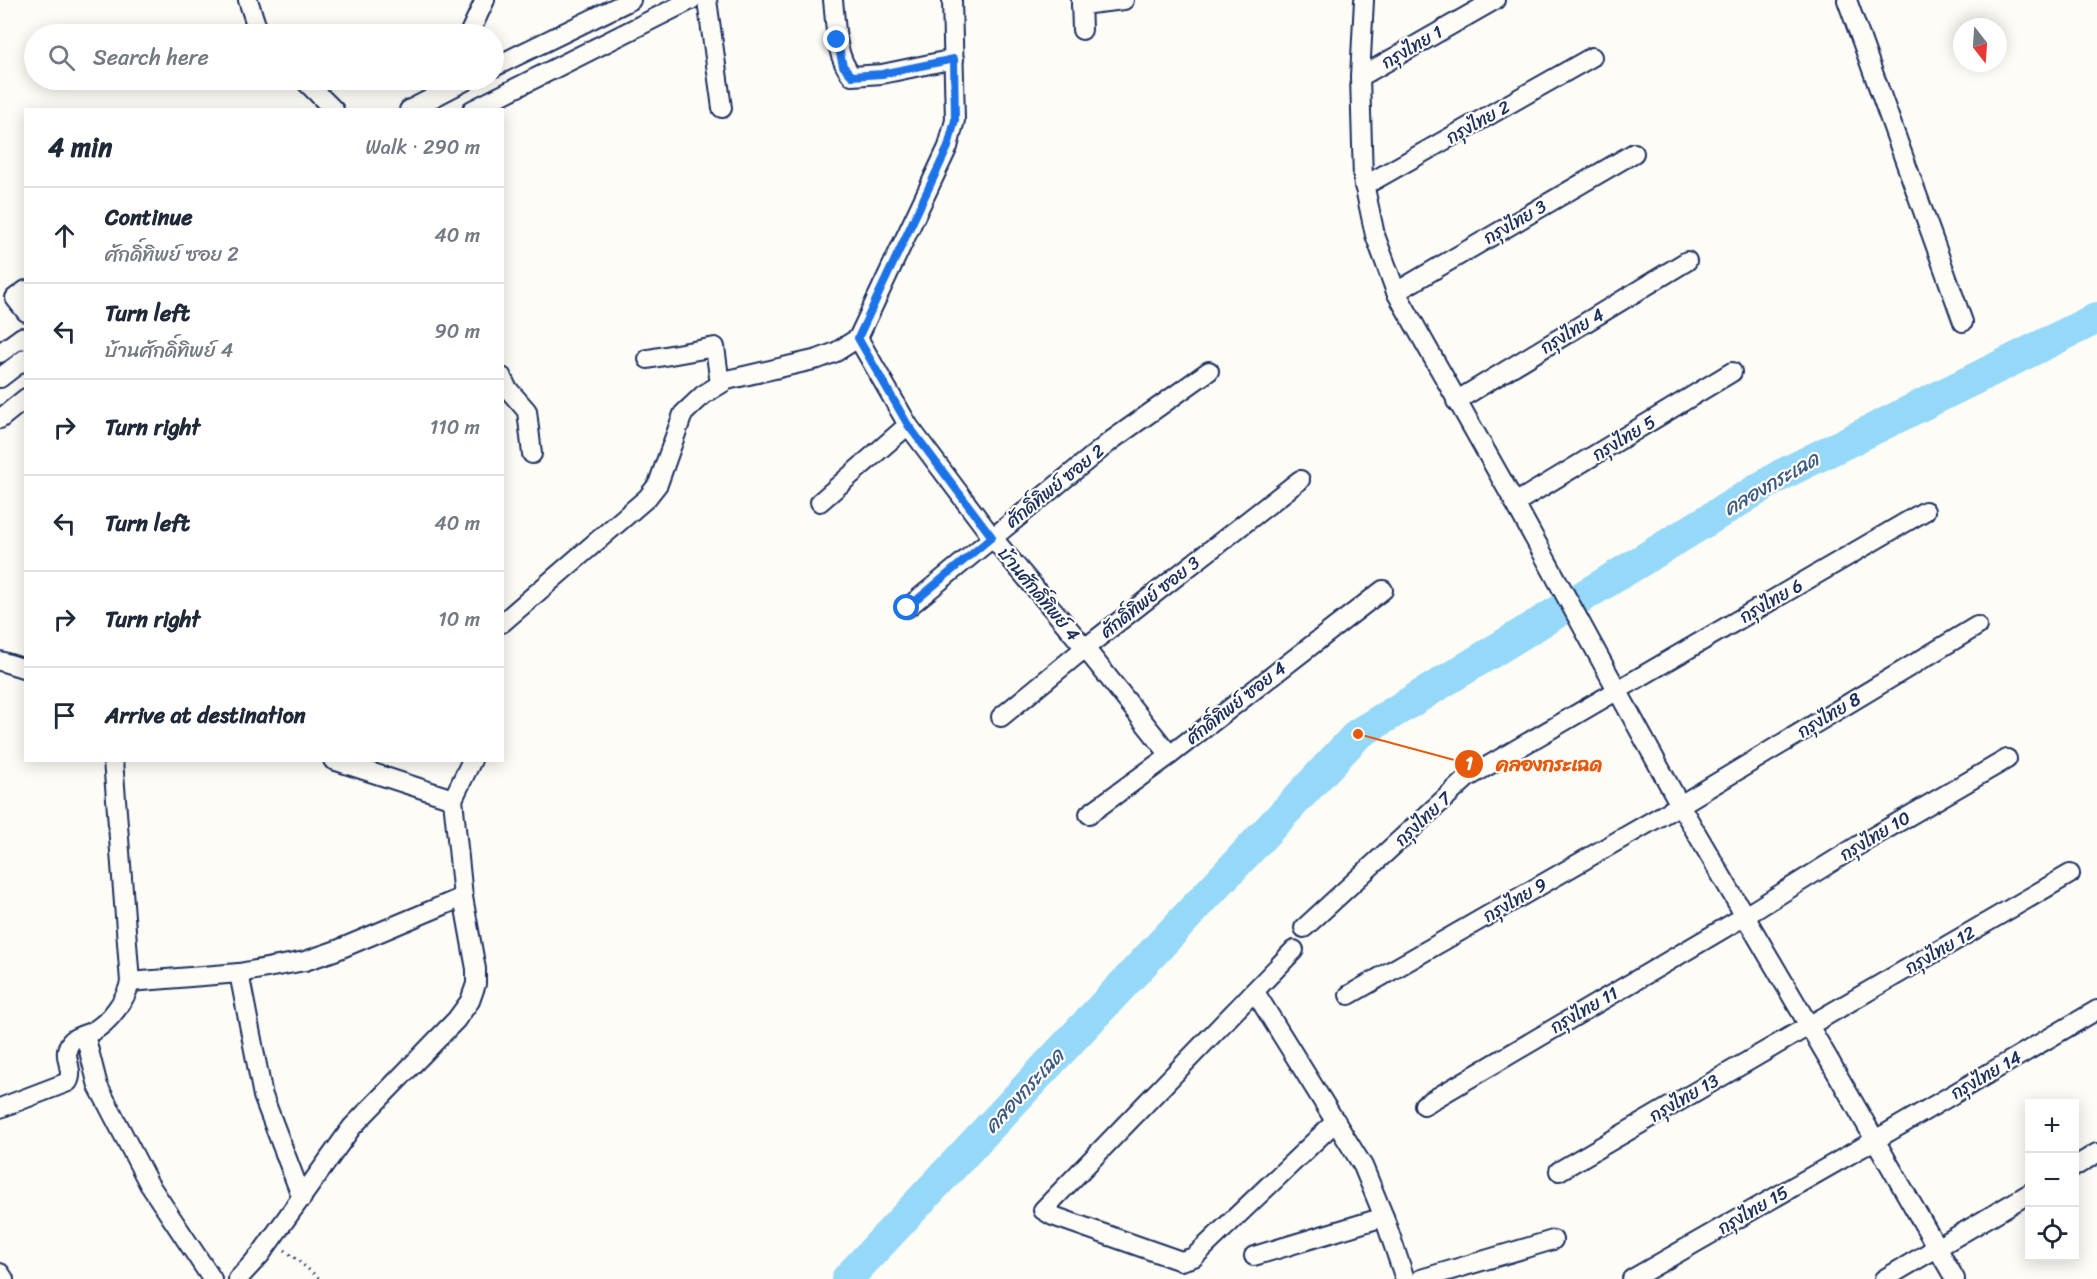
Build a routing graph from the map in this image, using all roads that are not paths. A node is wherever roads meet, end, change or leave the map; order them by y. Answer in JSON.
{"nodes":[{"id":1,"x":248,"y":0,"type":"edge"},
{"id":2,"x":485,"y":0,"type":"edge"},
{"id":3,"x":631,"y":0,"type":"edge"},
{"id":4,"x":691,"y":0,"type":"edge"},
{"id":5,"x":707,"y":0,"type":"edge"},
{"id":6,"x":832,"y":0,"type":"edge"},
{"id":7,"x":952,"y":0,"type":"edge"},
{"id":8,"x":1124,"y":0,"type":"edge"},
{"id":9,"x":1354,"y":0,"type":"edge"},
{"id":10,"x":1364,"y":0,"type":"edge"},
{"id":11,"x":1495,"y":0,"type":"edge"},
{"id":12,"x":1847,"y":0,"type":"edge"},
{"id":13,"x":1081,"y":2,"type":"edge"},
{"id":14,"x":256,"y":24,"type":"edge"},
{"id":15,"x":474,"y":24,"type":"edge"},
{"id":16,"x":1082,"y":30,"type":"dead end"},
{"id":17,"x":1361,"y":40,"type":"junction"},
{"id":18,"x":513,"y":57,"type":"junction"},
{"id":19,"x":1592,"y":57,"type":"dead end"},
{"id":20,"x":954,"y":59,"type":"junction"},
{"id":21,"x":504,"y":62,"type":"edge"},
{"id":22,"x":1360,"y":77,"type":"junction"},
{"id":23,"x":526,"y":83,"type":"junction"},
{"id":24,"x":314,"y":90,"type":"edge"},
{"id":25,"x":439,"y":90,"type":"edge"},
{"id":26,"x":332,"y":108,"type":"edge"},
{"id":27,"x":412,"y":108,"type":"edge"},
{"id":28,"x":476,"y":108,"type":"edge"},
{"id":29,"x":722,"y":108,"type":"dead end"},
{"id":30,"x":1634,"y":153,"type":"dead end"},
{"id":31,"x":1364,"y":186,"type":"junction"},
{"id":32,"x":1687,"y":261,"type":"dead end"},
{"id":33,"x":24,"y":291,"type":"edge"},
{"id":34,"x":1396,"y":292,"type":"junction"},
{"id":35,"x":24,"y":309,"type":"edge"},
{"id":36,"x":1963,"y":322,"type":"dead end"},
{"id":37,"x":24,"y":338,"type":"edge"},
{"id":38,"x":858,"y":338,"type":"junction"},
{"id":39,"x":0,"y":353,"type":"edge"},
{"id":40,"x":648,"y":359,"type":"dead end"},
{"id":41,"x":24,"y":360,"type":"edge"},
{"id":42,"x":1209,"y":371,"type":"dead end"},
{"id":43,"x":1732,"y":372,"type":"dead end"},
{"id":44,"x":0,"y":378,"type":"edge"},
{"id":45,"x":504,"y":381,"type":"edge"},
{"id":46,"x":720,"y":384,"type":"junction"},
{"id":47,"x":24,"y":400,"type":"edge"},
{"id":48,"x":1456,"y":400,"type":"junction"},
{"id":49,"x":0,"y":419,"type":"edge"},
{"id":50,"x":908,"y":425,"type":"junction"},
{"id":51,"x":532,"y":454,"type":"dead end"},
{"id":52,"x":1300,"y":480,"type":"dead end"},
{"id":53,"x":820,"y":502,"type":"dead end"},
{"id":54,"x":1515,"y":503,"type":"junction"},
{"id":55,"x":1925,"y":511,"type":"dead end"},
{"id":56,"x":992,"y":537,"type":"junction"},
{"id":57,"x":1383,"y":590,"type":"dead end"},
{"id":58,"x":907,"y":608,"type":"dead end"},
{"id":59,"x":504,"y":620,"type":"edge"},
{"id":60,"x":1977,"y":626,"type":"dead end"},
{"id":61,"x":1085,"y":648,"type":"junction"},
{"id":62,"x":0,"y":662,"type":"edge"},
{"id":63,"x":24,"y":668,"type":"edge"},
{"id":64,"x":1616,"y":691,"type":"junction"},
{"id":65,"x":1001,"y":717,"type":"dead end"},
{"id":66,"x":1170,"y":755,"type":"junction"},
{"id":67,"x":2007,"y":759,"type":"dead end"},
{"id":68,"x":113,"y":762,"type":"edge"},
{"id":69,"x":339,"y":762,"type":"edge"},
{"id":70,"x":471,"y":762,"type":"edge"},
{"id":71,"x":453,"y":799,"type":"junction"},
{"id":72,"x":1680,"y":805,"type":"junction"},
{"id":73,"x":1089,"y":814,"type":"dead end"},
{"id":74,"x":2070,"y":874,"type":"dead end"},
{"id":75,"x":463,"y":897,"type":"junction"},
{"id":76,"x":1745,"y":916,"type":"junction"},
{"id":77,"x":1304,"y":928,"type":"dead end"},
{"id":78,"x":1293,"y":950,"type":"dead end"},
{"id":79,"x":239,"y":973,"type":"junction"},
{"id":80,"x":130,"y":982,"type":"junction"},
{"id":81,"x":1255,"y":992,"type":"junction"},
{"id":82,"x":1349,"y":995,"type":"dead end"},
{"id":83,"x":2097,"y":1010,"type":"edge"},
{"id":84,"x":1809,"y":1026,"type":"junction"},
{"id":85,"x":85,"y":1035,"type":"junction"},
{"id":86,"x":1424,"y":1105,"type":"dead end"},
{"id":87,"x":0,"y":1108,"type":"edge"},
{"id":88,"x":1336,"y":1121,"type":"junction"},
{"id":89,"x":1875,"y":1140,"type":"junction"},
{"id":90,"x":2097,"y":1154,"type":"edge"},
{"id":91,"x":2079,"y":1164,"type":"edge"},
{"id":92,"x":1559,"y":1171,"type":"dead end"},
{"id":93,"x":2025,"y":1196,"type":"edge"},
{"id":94,"x":302,"y":1198,"type":"junction"},
{"id":95,"x":1384,"y":1217,"type":"junction"},
{"id":96,"x":1553,"y":1240,"type":"dead end"},
{"id":97,"x":1937,"y":1248,"type":"junction"},
{"id":98,"x":1254,"y":1256,"type":"dead end"},
{"id":99,"x":0,"y":1273,"type":"edge"},
{"id":100,"x":4,"y":1279,"type":"edge"},
{"id":101,"x":212,"y":1279,"type":"edge"},
{"id":102,"x":238,"y":1279,"type":"edge"},
{"id":103,"x":1405,"y":1279,"type":"edge"},
{"id":104,"x":1421,"y":1279,"type":"edge"},
{"id":105,"x":1632,"y":1279,"type":"edge"},
{"id":106,"x":1884,"y":1279,"type":"edge"},
{"id":107,"x":1955,"y":1279,"type":"edge"}],
"edges":[{"from":1,"to":14,"type":"street"},
{"from":2,"to":15,"type":"street"},
{"from":3,"to":18,"type":"street"},
{"from":4,"to":23,"type":"street"},
{"from":5,"to":29,"type":"street"},
{"from":6,"to":20,"type":"street"},
{"from":7,"to":20,"type":"street"},
{"from":8,"to":13,"type":"street"},
{"from":9,"to":17,"type":"street"},
{"from":10,"to":17,"type":"street"},
{"from":11,"to":22,"type":"street","name":"กรุงไทย 1"},
{"from":12,"to":36,"type":"street"},
{"from":13,"to":16,"type":"street"},
{"from":17,"to":22,"type":"street"},
{"from":18,"to":21,"type":"street"},
{"from":18,"to":23,"type":"street"},
{"from":19,"to":31,"type":"street","name":"กรุงไทย 2"},
{"from":20,"to":38,"type":"street"},
{"from":22,"to":31,"type":"street"},
{"from":23,"to":28,"type":"street"},
{"from":24,"to":26,"type":"street"},
{"from":25,"to":27,"type":"street"},
{"from":30,"to":34,"type":"street","name":"กรุงไทย 3"},
{"from":31,"to":34,"type":"street"},
{"from":32,"to":48,"type":"street","name":"กรุงไทย 4"},
{"from":33,"to":35,"type":"street"},
{"from":34,"to":48,"type":"street"},
{"from":37,"to":39,"type":"street"},
{"from":38,"to":46,"type":"street"},
{"from":38,"to":50,"type":"street","name":"บ้านศักดิ์ทิพย์ 4"},
{"from":40,"to":46,"type":"street"},
{"from":41,"to":44,"type":"street"},
{"from":42,"to":56,"type":"street","name":"ศักดิ์ทิพย์ ซอย 2"},
{"from":43,"to":54,"type":"street","name":"กรุงไทย 5"},
{"from":45,"to":51,"type":"street"},
{"from":46,"to":59,"type":"street"},
{"from":47,"to":49,"type":"street"},
{"from":48,"to":54,"type":"street"},
{"from":50,"to":53,"type":"street"},
{"from":50,"to":56,"type":"street","name":"บ้านศักดิ์ทิพย์ 4"},
{"from":52,"to":61,"type":"street","name":"ศักดิ์ทิพย์ ซอย 3"},
{"from":54,"to":64,"type":"street"},
{"from":55,"to":64,"type":"street","name":"กรุงไทย 6"},
{"from":56,"to":58,"type":"street","name":"ศักดิ์ทิพย์ ซอย 2"},
{"from":56,"to":61,"type":"street","name":"บ้านศักดิ์ทิพย์ 4"},
{"from":57,"to":66,"type":"street","name":"ศักดิ์ทิพย์ ซอย 4"},
{"from":60,"to":72,"type":"street","name":"กรุงไทย 8"},
{"from":61,"to":65,"type":"street","name":"ศักดิ์ทิพย์ ซอย 3"},
{"from":61,"to":66,"type":"street","name":"บ้านศักดิ์ทิพย์ 4"},
{"from":62,"to":63,"type":"street"},
{"from":64,"to":72,"type":"street"},
{"from":64,"to":77,"type":"street","name":"กรุงไทย 7"},
{"from":66,"to":73,"type":"street","name":"ศักดิ์ทิพย์ ซอย 4"},
{"from":67,"to":76,"type":"street","name":"กรุงไทย 10"},
{"from":68,"to":80,"type":"street"},
{"from":69,"to":71,"type":"street"},
{"from":70,"to":71,"type":"street"},
{"from":71,"to":75,"type":"street"},
{"from":72,"to":76,"type":"street"},
{"from":72,"to":82,"type":"street","name":"กรุงไทย 9"},
{"from":74,"to":84,"type":"street","name":"กรุงไทย 12"},
{"from":75,"to":79,"type":"street"},
{"from":75,"to":94,"type":"street"},
{"from":76,"to":84,"type":"street"},
{"from":76,"to":86,"type":"street","name":"กรุงไทย 11"},
{"from":78,"to":81,"type":"street"},
{"from":79,"to":80,"type":"street"},
{"from":79,"to":94,"type":"street"},
{"from":80,"to":85,"type":"street"},
{"from":81,"to":88,"type":"street"},
{"from":81,"to":88,"type":"street"},
{"from":83,"to":89,"type":"street","name":"กรุงไทย 14"},
{"from":84,"to":89,"type":"street"},
{"from":84,"to":92,"type":"street","name":"กรุงไทย 13"},
{"from":85,"to":87,"type":"street"},
{"from":85,"to":101,"type":"street"},
{"from":88,"to":95,"type":"street"},
{"from":89,"to":97,"type":"street"},
{"from":89,"to":105,"type":"street","name":"กรุงไทย 15"},
{"from":90,"to":91,"type":"street"},
{"from":93,"to":97,"type":"street"},
{"from":94,"to":102,"type":"street"},
{"from":95,"to":98,"type":"street"},
{"from":95,"to":103,"type":"street"},
{"from":96,"to":104,"type":"street"},
{"from":97,"to":106,"type":"street"},
{"from":97,"to":107,"type":"street"},
{"from":99,"to":100,"type":"street"}]}
